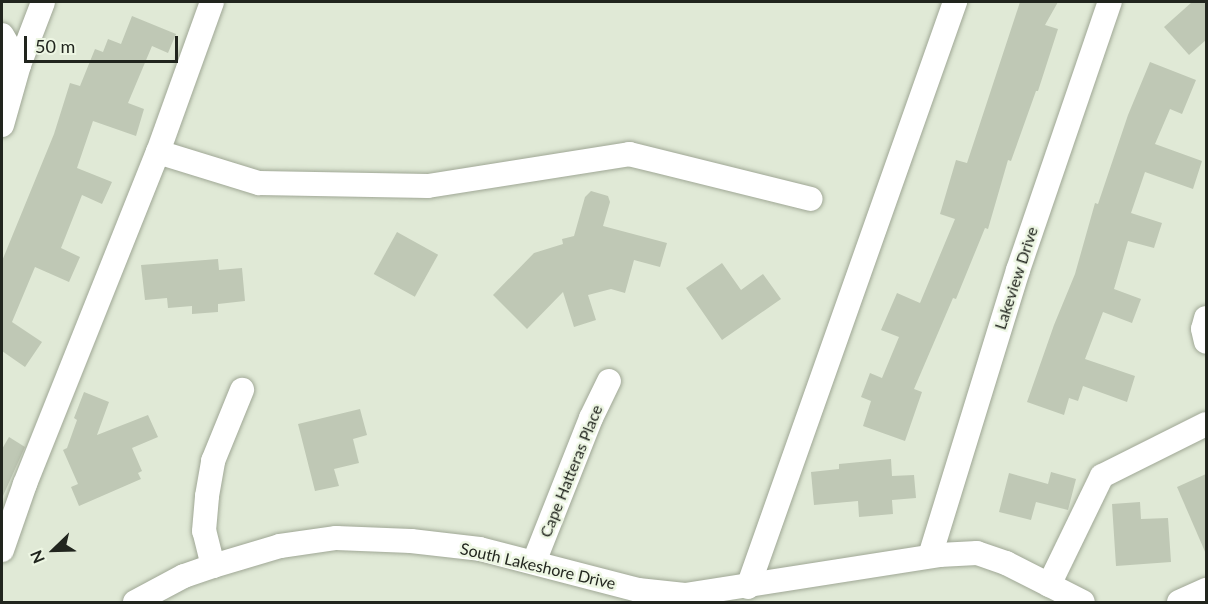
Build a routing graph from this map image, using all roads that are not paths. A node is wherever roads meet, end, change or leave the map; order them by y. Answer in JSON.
{"nodes":[{"id":1,"x":43,"y":2,"type":"edge"},
{"id":2,"x":212,"y":2,"type":"edge"},
{"id":3,"x":955,"y":2,"type":"edge"},
{"id":4,"x":1110,"y":2,"type":"edge"},
{"id":5,"x":2,"y":35,"type":"edge"},
{"id":6,"x":10,"y":66,"type":"edge"},
{"id":7,"x":2,"y":125,"type":"edge"},
{"id":8,"x":158,"y":152,"type":"junction"},
{"id":9,"x":811,"y":199,"type":"dead end"},
{"id":10,"x":1206,"y":318,"type":"edge"},
{"id":11,"x":1206,"y":342,"type":"edge"},
{"id":12,"x":609,"y":381,"type":"dead end"},
{"id":13,"x":242,"y":390,"type":"dead end"},
{"id":14,"x":1206,"y":424,"type":"edge"},
{"id":15,"x":2,"y":550,"type":"edge"},
{"id":16,"x":930,"y":556,"type":"junction"},
{"id":17,"x":534,"y":562,"type":"junction"},
{"id":18,"x":213,"y":566,"type":"junction"},
{"id":19,"x":1049,"y":585,"type":"junction"},
{"id":20,"x":748,"y":587,"type":"junction"},
{"id":21,"x":1206,"y":590,"type":"edge"},
{"id":22,"x":135,"y":603,"type":"edge"},
{"id":23,"x":1083,"y":603,"type":"edge"},
{"id":24,"x":1179,"y":603,"type":"edge"}],
"edges":[{"from":1,"to":6,"type":"street"},
{"from":2,"to":8,"type":"street"},
{"from":3,"to":20,"type":"street"},
{"from":4,"to":16,"type":"street","name":"Lakeview Drive"},
{"from":5,"to":6,"type":"street"},
{"from":6,"to":7,"type":"street"},
{"from":8,"to":9,"type":"street"},
{"from":8,"to":15,"type":"street"},
{"from":10,"to":11,"type":"street"},
{"from":12,"to":17,"type":"street","name":"Cape Hatteras Place"},
{"from":13,"to":18,"type":"street"},
{"from":14,"to":19,"type":"street"},
{"from":16,"to":19,"type":"street","name":"South Lakeshore Drive"},
{"from":16,"to":20,"type":"street","name":"South Lakeshore Drive"},
{"from":17,"to":18,"type":"street","name":"South Lakeshore Drive"},
{"from":17,"to":20,"type":"street","name":"South Lakeshore Drive"},
{"from":18,"to":22,"type":"street","name":"South Lakeshore Drive"},
{"from":19,"to":23,"type":"street","name":"South Lakeshore Drive"},
{"from":21,"to":24,"type":"street"}]}
